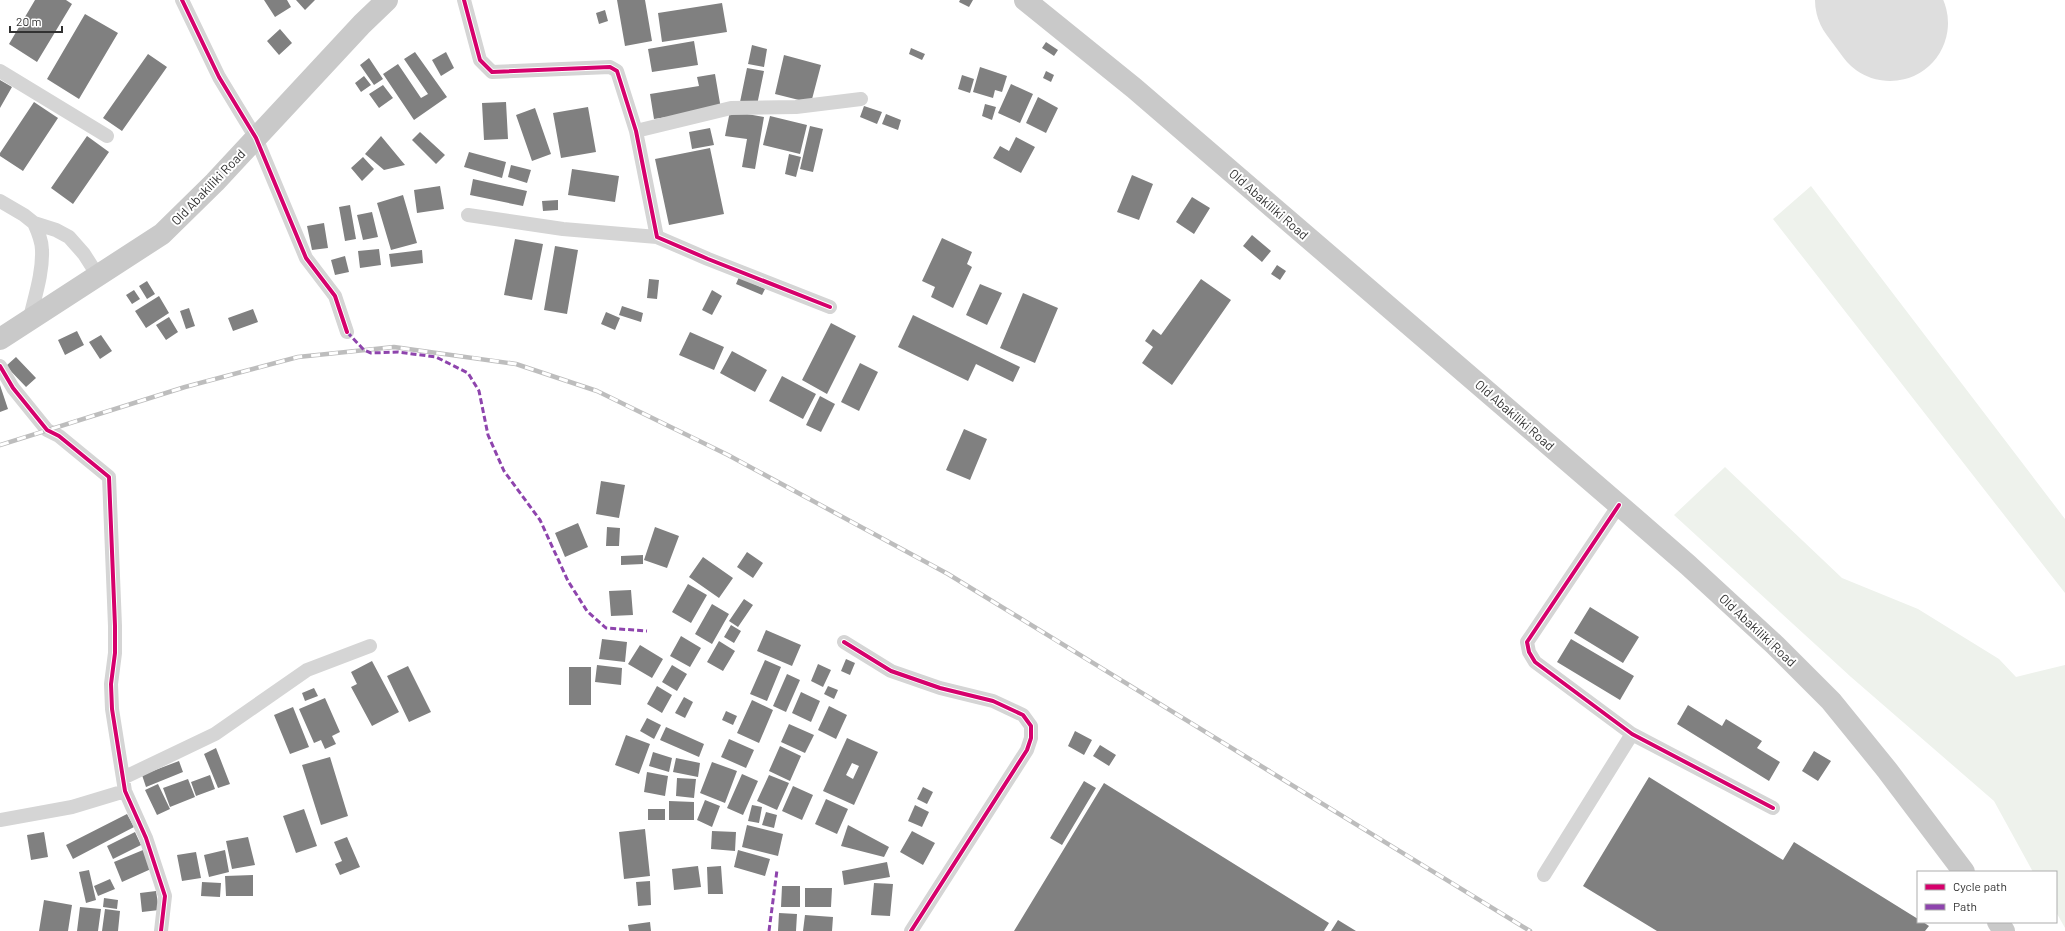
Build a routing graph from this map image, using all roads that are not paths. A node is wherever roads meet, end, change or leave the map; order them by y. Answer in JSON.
{"nodes":[{"id":1,"x":182,"y":0,"type":"edge"},
{"id":2,"x":387,"y":0,"type":"edge"},
{"id":3,"x":464,"y":0,"type":"edge"},
{"id":4,"x":1025,"y":0,"type":"edge"},
{"id":5,"x":0,"y":71,"type":"edge"},
{"id":6,"x":861,"y":99,"type":"dead end"},
{"id":7,"x":636,"y":131,"type":"junction"},
{"id":8,"x":107,"y":136,"type":"dead end"},
{"id":9,"x":256,"y":138,"type":"junction"},
{"id":10,"x":0,"y":202,"type":"edge"},
{"id":11,"x":468,"y":215,"type":"dead end"},
{"id":12,"x":34,"y":223,"type":"junction"},
{"id":13,"x":657,"y":237,"type":"junction"},
{"id":14,"x":98,"y":276,"type":"junction"},
{"id":15,"x":830,"y":307,"type":"dead end"},
{"id":16,"x":28,"y":322,"type":"junction"},
{"id":17,"x":347,"y":332,"type":"dead end"},
{"id":18,"x":0,"y":339,"type":"edge"},
{"id":19,"x":0,"y":366,"type":"edge"},
{"id":20,"x":1618,"y":504,"type":"junction"},
{"id":21,"x":844,"y":642,"type":"dead end"},
{"id":22,"x":370,"y":646,"type":"dead end"},
{"id":23,"x":1632,"y":734,"type":"junction"},
{"id":24,"x":124,"y":785,"type":"junction"},
{"id":25,"x":1773,"y":808,"type":"dead end"},
{"id":26,"x":0,"y":820,"type":"edge"},
{"id":27,"x":1963,"y":871,"type":"edge"},
{"id":28,"x":1544,"y":875,"type":"dead end"},
{"id":29,"x":161,"y":931,"type":"edge"},
{"id":30,"x":911,"y":931,"type":"edge"}],
"edges":[{"from":1,"to":9,"type":"street"},
{"from":2,"to":9,"type":"main road","name":"Old Abakiliki Road"},
{"from":3,"to":7,"type":"street"},
{"from":4,"to":20,"type":"main road","name":"Old Abakiliki Road"},
{"from":5,"to":8,"type":"street"},
{"from":6,"to":7,"type":"street"},
{"from":7,"to":13,"type":"street"},
{"from":9,"to":14,"type":"main road","name":"Old Abakiliki Road"},
{"from":9,"to":17,"type":"street"},
{"from":10,"to":12,"type":"street"},
{"from":11,"to":13,"type":"street"},
{"from":12,"to":14,"type":"street"},
{"from":12,"to":16,"type":"street"},
{"from":13,"to":15,"type":"street"},
{"from":14,"to":16,"type":"main road","name":"Old Abakiliki Road"},
{"from":16,"to":18,"type":"main road","name":"Old Abakiliki Road"},
{"from":19,"to":24,"type":"street"},
{"from":20,"to":23,"type":"street"},
{"from":20,"to":27,"type":"main road","name":"Old Abakiliki Road"},
{"from":21,"to":30,"type":"street"},
{"from":22,"to":24,"type":"street"},
{"from":23,"to":25,"type":"street"},
{"from":23,"to":28,"type":"street"},
{"from":24,"to":26,"type":"street"},
{"from":24,"to":29,"type":"street"}]}
